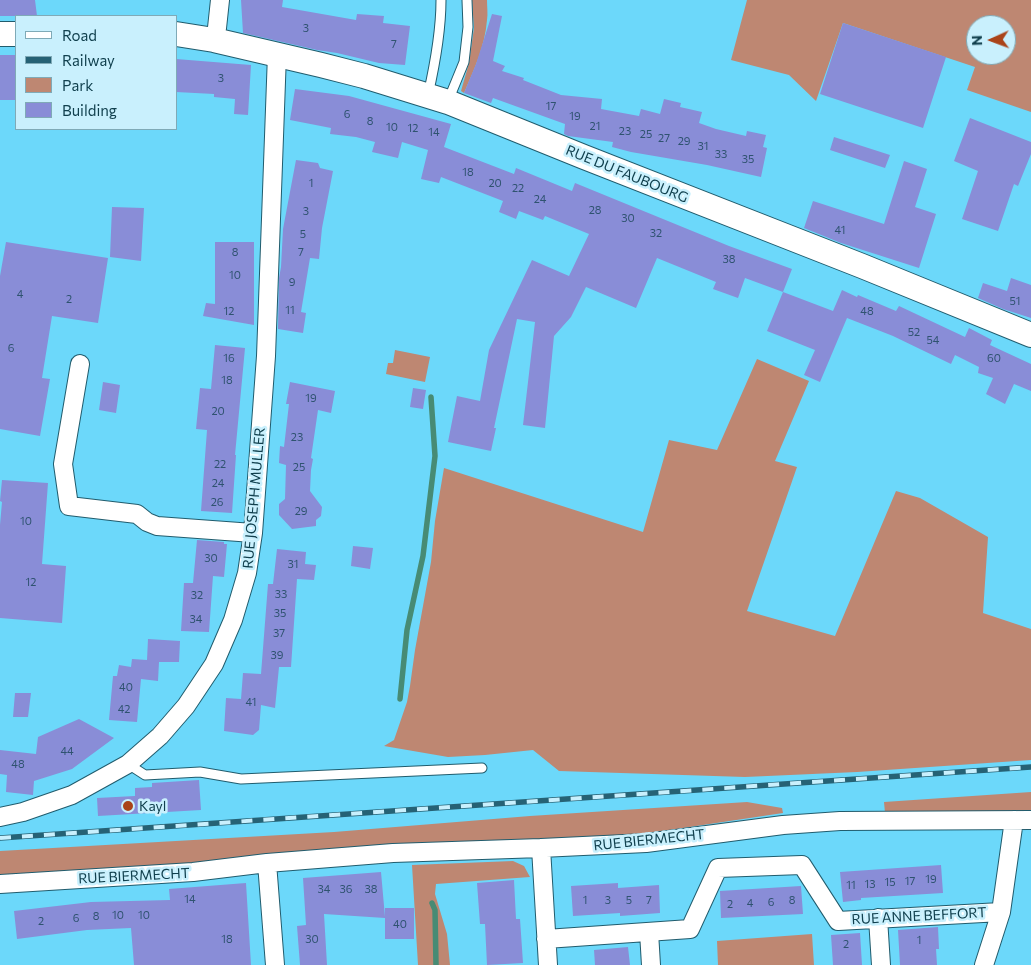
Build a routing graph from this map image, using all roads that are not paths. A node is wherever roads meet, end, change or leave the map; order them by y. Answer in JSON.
{"nodes":[{"id":1,"x":220,"y":0,"type":"edge"},
{"id":2,"x":441,"y":0,"type":"edge"},
{"id":3,"x":467,"y":0,"type":"edge"},
{"id":4,"x":0,"y":34,"type":"edge"},
{"id":5,"x":15,"y":34,"type":"edge"},
{"id":6,"x":178,"y":34,"type":"edge"},
{"id":7,"x":214,"y":40,"type":"junction"},
{"id":8,"x":277,"y":54,"type":"junction"},
{"id":9,"x":438,"y":99,"type":"junction"},
{"id":10,"x":1031,"y":335,"type":"edge"},
{"id":11,"x":80,"y":364,"type":"dead end"},
{"id":12,"x":252,"y":533,"type":"junction"},
{"id":13,"x":128,"y":764,"type":"junction"},
{"id":14,"x":482,"y":768,"type":"dead end"},
{"id":15,"x":0,"y":816,"type":"edge"},
{"id":16,"x":1022,"y":820,"type":"edge"},
{"id":17,"x":541,"y":848,"type":"junction"},
{"id":18,"x":267,"y":864,"type":"junction"},
{"id":19,"x":0,"y":884,"type":"edge"},
{"id":20,"x":1001,"y":912,"type":"junction"},
{"id":21,"x":878,"y":918,"type":"junction"},
{"id":22,"x":649,"y":932,"type":"junction"},
{"id":23,"x":546,"y":938,"type":"junction"},
{"id":24,"x":275,"y":965,"type":"edge"},
{"id":25,"x":548,"y":965,"type":"edge"},
{"id":26,"x":651,"y":965,"type":"edge"},
{"id":27,"x":881,"y":965,"type":"edge"},
{"id":28,"x":984,"y":965,"type":"edge"}],
"edges":[{"from":1,"to":7,"type":"street"},
{"from":2,"to":9,"type":"lane"},
{"from":3,"to":9,"type":"lane"},
{"from":4,"to":5,"type":"main road"},
{"from":6,"to":7,"type":"main road","name":"RUE DU FAUBOURG"},
{"from":7,"to":8,"type":"main road","name":"RUE DU FAUBOURG"},
{"from":8,"to":9,"type":"main road","name":"RUE DU FAUBOURG"},
{"from":8,"to":12,"type":"street","name":"RUE JOSEPH MULLER"},
{"from":9,"to":10,"type":"main road","name":"RUE DU FAUBOURG"},
{"from":11,"to":12,"type":"street"},
{"from":12,"to":13,"type":"street","name":"RUE JOSEPH MULLER"},
{"from":13,"to":14,"type":"lane"},
{"from":13,"to":15,"type":"street","name":"RUE JOSEPH MULLER"},
{"from":16,"to":17,"type":"street","name":"RUE BIERMECHT"},
{"from":16,"to":20,"type":"street"},
{"from":17,"to":18,"type":"street","name":"RUE BIERMECHT"},
{"from":17,"to":23,"type":"street"},
{"from":18,"to":19,"type":"street","name":"RUE BIERMECHT"},
{"from":18,"to":24,"type":"street"},
{"from":20,"to":21,"type":"street","name":"RUE ANNE BEFFORT"},
{"from":20,"to":28,"type":"street"},
{"from":21,"to":22,"type":"street","name":"RUE ANNE BEFFORT"},
{"from":21,"to":27,"type":"street"},
{"from":22,"to":23,"type":"street","name":"RUE ANNE BEFFORT"},
{"from":22,"to":26,"type":"street"},
{"from":23,"to":25,"type":"street"}]}
